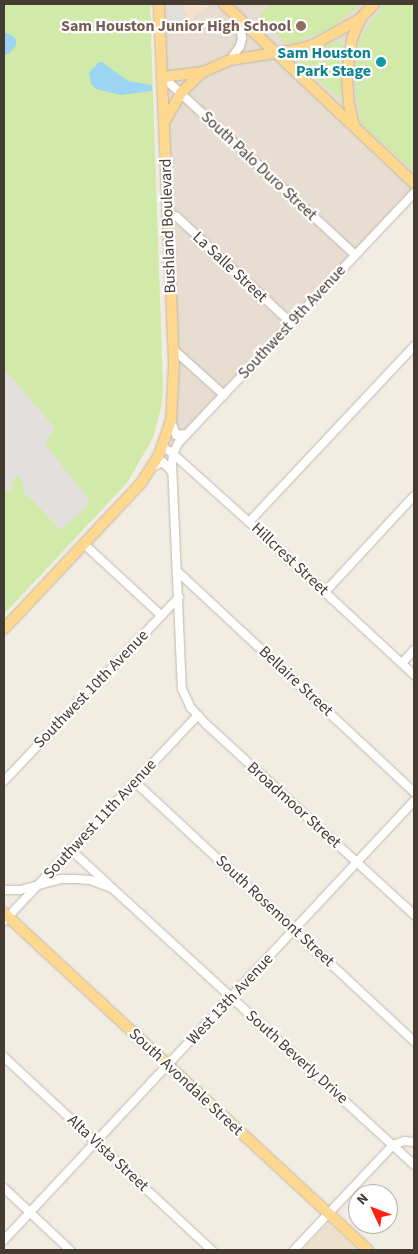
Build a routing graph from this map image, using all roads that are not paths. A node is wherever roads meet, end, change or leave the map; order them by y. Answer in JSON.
{"nodes":[{"id":1,"x":159,"y":4,"type":"edge"},
{"id":2,"x":224,"y":4,"type":"edge"},
{"id":3,"x":374,"y":4,"type":"edge"},
{"id":4,"x":238,"y":17,"type":"junction"},
{"id":5,"x":360,"y":19,"type":"junction"},
{"id":6,"x":276,"y":53,"type":"junction"},
{"id":7,"x":230,"y":60,"type":"junction"},
{"id":8,"x":203,"y":72,"type":"junction"},
{"id":9,"x":162,"y":77,"type":"junction"},
{"id":10,"x":180,"y":94,"type":"junction"},
{"id":11,"x":164,"y":124,"type":"junction"},
{"id":12,"x":355,"y":128,"type":"junction"},
{"id":13,"x":414,"y":183,"type":"edge"},
{"id":14,"x":414,"y":193,"type":"edge"},
{"id":15,"x":168,"y":213,"type":"junction"},
{"id":16,"x":355,"y":256,"type":"junction"},
{"id":17,"x":291,"y":323,"type":"junction"},
{"id":18,"x":414,"y":346,"type":"edge"},
{"id":19,"x":174,"y":350,"type":"junction"},
{"id":20,"x":224,"y":395,"type":"junction"},
{"id":21,"x":171,"y":421,"type":"junction"},
{"id":22,"x":188,"y":433,"type":"junction"},
{"id":23,"x":169,"y":451,"type":"junction"},
{"id":24,"x":156,"y":465,"type":"junction"},
{"id":25,"x":173,"y":476,"type":"junction"},
{"id":26,"x":414,"y":496,"type":"edge"},
{"id":27,"x":249,"y":522,"type":"junction"},
{"id":28,"x":84,"y":544,"type":"junction"},
{"id":29,"x":178,"y":571,"type":"junction"},
{"id":30,"x":325,"y":592,"type":"junction"},
{"id":31,"x":179,"y":597,"type":"junction"},
{"id":32,"x":162,"y":615,"type":"junction"},
{"id":33,"x":4,"y":629,"type":"edge"},
{"id":34,"x":414,"y":650,"type":"edge"},
{"id":35,"x":402,"y":664,"type":"junction"},
{"id":36,"x":414,"y":675,"type":"edge"},
{"id":37,"x":182,"y":689,"type":"joint"},
{"id":38,"x":197,"y":716,"type":"junction"},
{"id":39,"x":4,"y":781,"type":"edge"},
{"id":40,"x":136,"y":782,"type":"junction"},
{"id":41,"x":414,"y":792,"type":"edge"},
{"id":42,"x":414,"y":801,"type":"edge"},
{"id":43,"x":71,"y":850,"type":"junction"},
{"id":44,"x":357,"y":863,"type":"junction"},
{"id":45,"x":36,"y":887,"type":"junction"},
{"id":46,"x":112,"y":888,"type":"junction"},
{"id":47,"x":5,"y":890,"type":"edge"},
{"id":48,"x":414,"y":915,"type":"edge"},
{"id":49,"x":5,"y":917,"type":"edge"},
{"id":50,"x":294,"y":930,"type":"junction"},
{"id":51,"x":232,"y":998,"type":"junction"},
{"id":52,"x":414,"y":1041,"type":"edge"},
{"id":53,"x":4,"y":1057,"type":"edge"},
{"id":54,"x":168,"y":1066,"type":"junction"},
{"id":55,"x":96,"y":1141,"type":"junction"},
{"id":56,"x":414,"y":1142,"type":"edge"},
{"id":57,"x":392,"y":1145,"type":"junction"},
{"id":58,"x":414,"y":1165,"type":"edge"},
{"id":59,"x":4,"y":1188,"type":"edge"},
{"id":60,"x":30,"y":1212,"type":"junction"},
{"id":61,"x":328,"y":1214,"type":"junction"},
{"id":62,"x":4,"y":1240,"type":"edge"},
{"id":63,"x":70,"y":1250,"type":"edge"},
{"id":64,"x":212,"y":1250,"type":"edge"},
{"id":65,"x":294,"y":1250,"type":"edge"},
{"id":66,"x":368,"y":1250,"type":"edge"}],
"edges":[{"from":1,"to":9,"type":"main road","name":"Bushland Boulevard"},
{"from":2,"to":4,"type":"main road"},
{"from":3,"to":5,"type":"main road"},
{"from":4,"to":6,"type":"main road"},
{"from":4,"to":7,"type":"street"},
{"from":5,"to":6,"type":"main road"},
{"from":5,"to":12,"type":"main road"},
{"from":6,"to":7,"type":"main road"},
{"from":6,"to":12,"type":"main road"},
{"from":7,"to":8,"type":"main road"},
{"from":8,"to":9,"type":"main road"},
{"from":8,"to":10,"type":"main road"},
{"from":9,"to":10,"type":"street","name":"South Palo Duro Street"},
{"from":9,"to":11,"type":"main road","name":"Bushland Boulevard"},
{"from":10,"to":11,"type":"main road"},
{"from":10,"to":16,"type":"street","name":"South Palo Duro Street"},
{"from":11,"to":15,"type":"main road","name":"Bushland Boulevard"},
{"from":12,"to":13,"type":"main road"},
{"from":14,"to":16,"type":"street","name":"Southwest 9th Avenue"},
{"from":15,"to":17,"type":"street","name":"La Salle Street"},
{"from":15,"to":19,"type":"main road","name":"Bushland Boulevard"},
{"from":16,"to":17,"type":"street","name":"Southwest 9th Avenue"},
{"from":17,"to":20,"type":"street","name":"Southwest 9th Avenue"},
{"from":18,"to":27,"type":"street"},
{"from":19,"to":20,"type":"street"},
{"from":19,"to":21,"type":"main road","name":"Bushland Boulevard"},
{"from":20,"to":22,"type":"street","name":"Southwest 9th Avenue"},
{"from":21,"to":22,"type":"street"},
{"from":21,"to":23,"type":"main road","name":"Bushland Boulevard"},
{"from":22,"to":23,"type":"street","name":"Southwest 9th Avenue"},
{"from":23,"to":24,"type":"main road","name":"Southwest 9th Avenue"},
{"from":23,"to":25,"type":"street","name":"Bushland Boulevard"},
{"from":23,"to":27,"type":"street","name":"Hillcrest Street"},
{"from":24,"to":25,"type":"street"},
{"from":24,"to":28,"type":"main road","name":"Southwest 9th Avenue"},
{"from":25,"to":29,"type":"street","name":"Bushland Boulevard"},
{"from":26,"to":30,"type":"street"},
{"from":27,"to":30,"type":"street","name":"Hillcrest Street"},
{"from":28,"to":32,"type":"street"},
{"from":28,"to":33,"type":"main road","name":"Southwest 9th Avenue"},
{"from":29,"to":31,"type":"street","name":"Bushland Boulevard"},
{"from":29,"to":41,"type":"street","name":"Bellaire Street"},
{"from":30,"to":35,"type":"street","name":"Hillcrest Street"},
{"from":31,"to":32,"type":"street","name":"Southwest 10th Avenue"},
{"from":31,"to":37,"type":"street","name":"Bushland Boulevard"},
{"from":32,"to":39,"type":"street","name":"Southwest 10th Avenue"},
{"from":34,"to":35,"type":"street"},
{"from":35,"to":36,"type":"street","name":"Hillcrest Street"},
{"from":37,"to":38,"type":"street","name":"Broadmoor Street"},
{"from":38,"to":40,"type":"street","name":"Southwest 11th Avenue"},
{"from":38,"to":44,"type":"street","name":"Broadmoor Street"},
{"from":40,"to":43,"type":"street","name":"Southwest 11th Avenue"},
{"from":40,"to":50,"type":"street","name":"South Rosemont Street"},
{"from":42,"to":44,"type":"street","name":"West 13th Avenue"},
{"from":43,"to":45,"type":"street","name":"Southwest 11th Avenue"},
{"from":43,"to":46,"type":"street","name":"South Beverly Drive"},
{"from":44,"to":48,"type":"street","name":"Broadmoor Street"},
{"from":44,"to":50,"type":"street","name":"West 13th Avenue"},
{"from":45,"to":46,"type":"street","name":"South Beverly Drive"},
{"from":45,"to":47,"type":"street","name":"South Beverly Drive"},
{"from":45,"to":49,"type":"street","name":"Southwest 11th Avenue"},
{"from":46,"to":51,"type":"street","name":"South Beverly Drive"},
{"from":49,"to":54,"type":"main road","name":"South Avondale Street"},
{"from":50,"to":51,"type":"street","name":"West 13th Avenue"},
{"from":50,"to":52,"type":"street","name":"South Rosemont Street"},
{"from":51,"to":54,"type":"street","name":"West 13th Avenue"},
{"from":51,"to":57,"type":"street","name":"South Beverly Drive"},
{"from":53,"to":55,"type":"street","name":"Alta Vista Street"},
{"from":54,"to":55,"type":"street","name":"West 13th Avenue"},
{"from":54,"to":61,"type":"main road","name":"South Avondale Street"},
{"from":55,"to":60,"type":"street","name":"West 13th Avenue"},
{"from":55,"to":64,"type":"street","name":"Alta Vista Street"},
{"from":56,"to":57,"type":"street"},
{"from":57,"to":58,"type":"street","name":"South Beverly Drive"},
{"from":57,"to":61,"type":"street"},
{"from":59,"to":60,"type":"street"},
{"from":60,"to":62,"type":"street","name":"West 13th Avenue"},
{"from":60,"to":63,"type":"street"},
{"from":61,"to":65,"type":"street"},
{"from":61,"to":66,"type":"main road","name":"South Avondale Street"}]}
